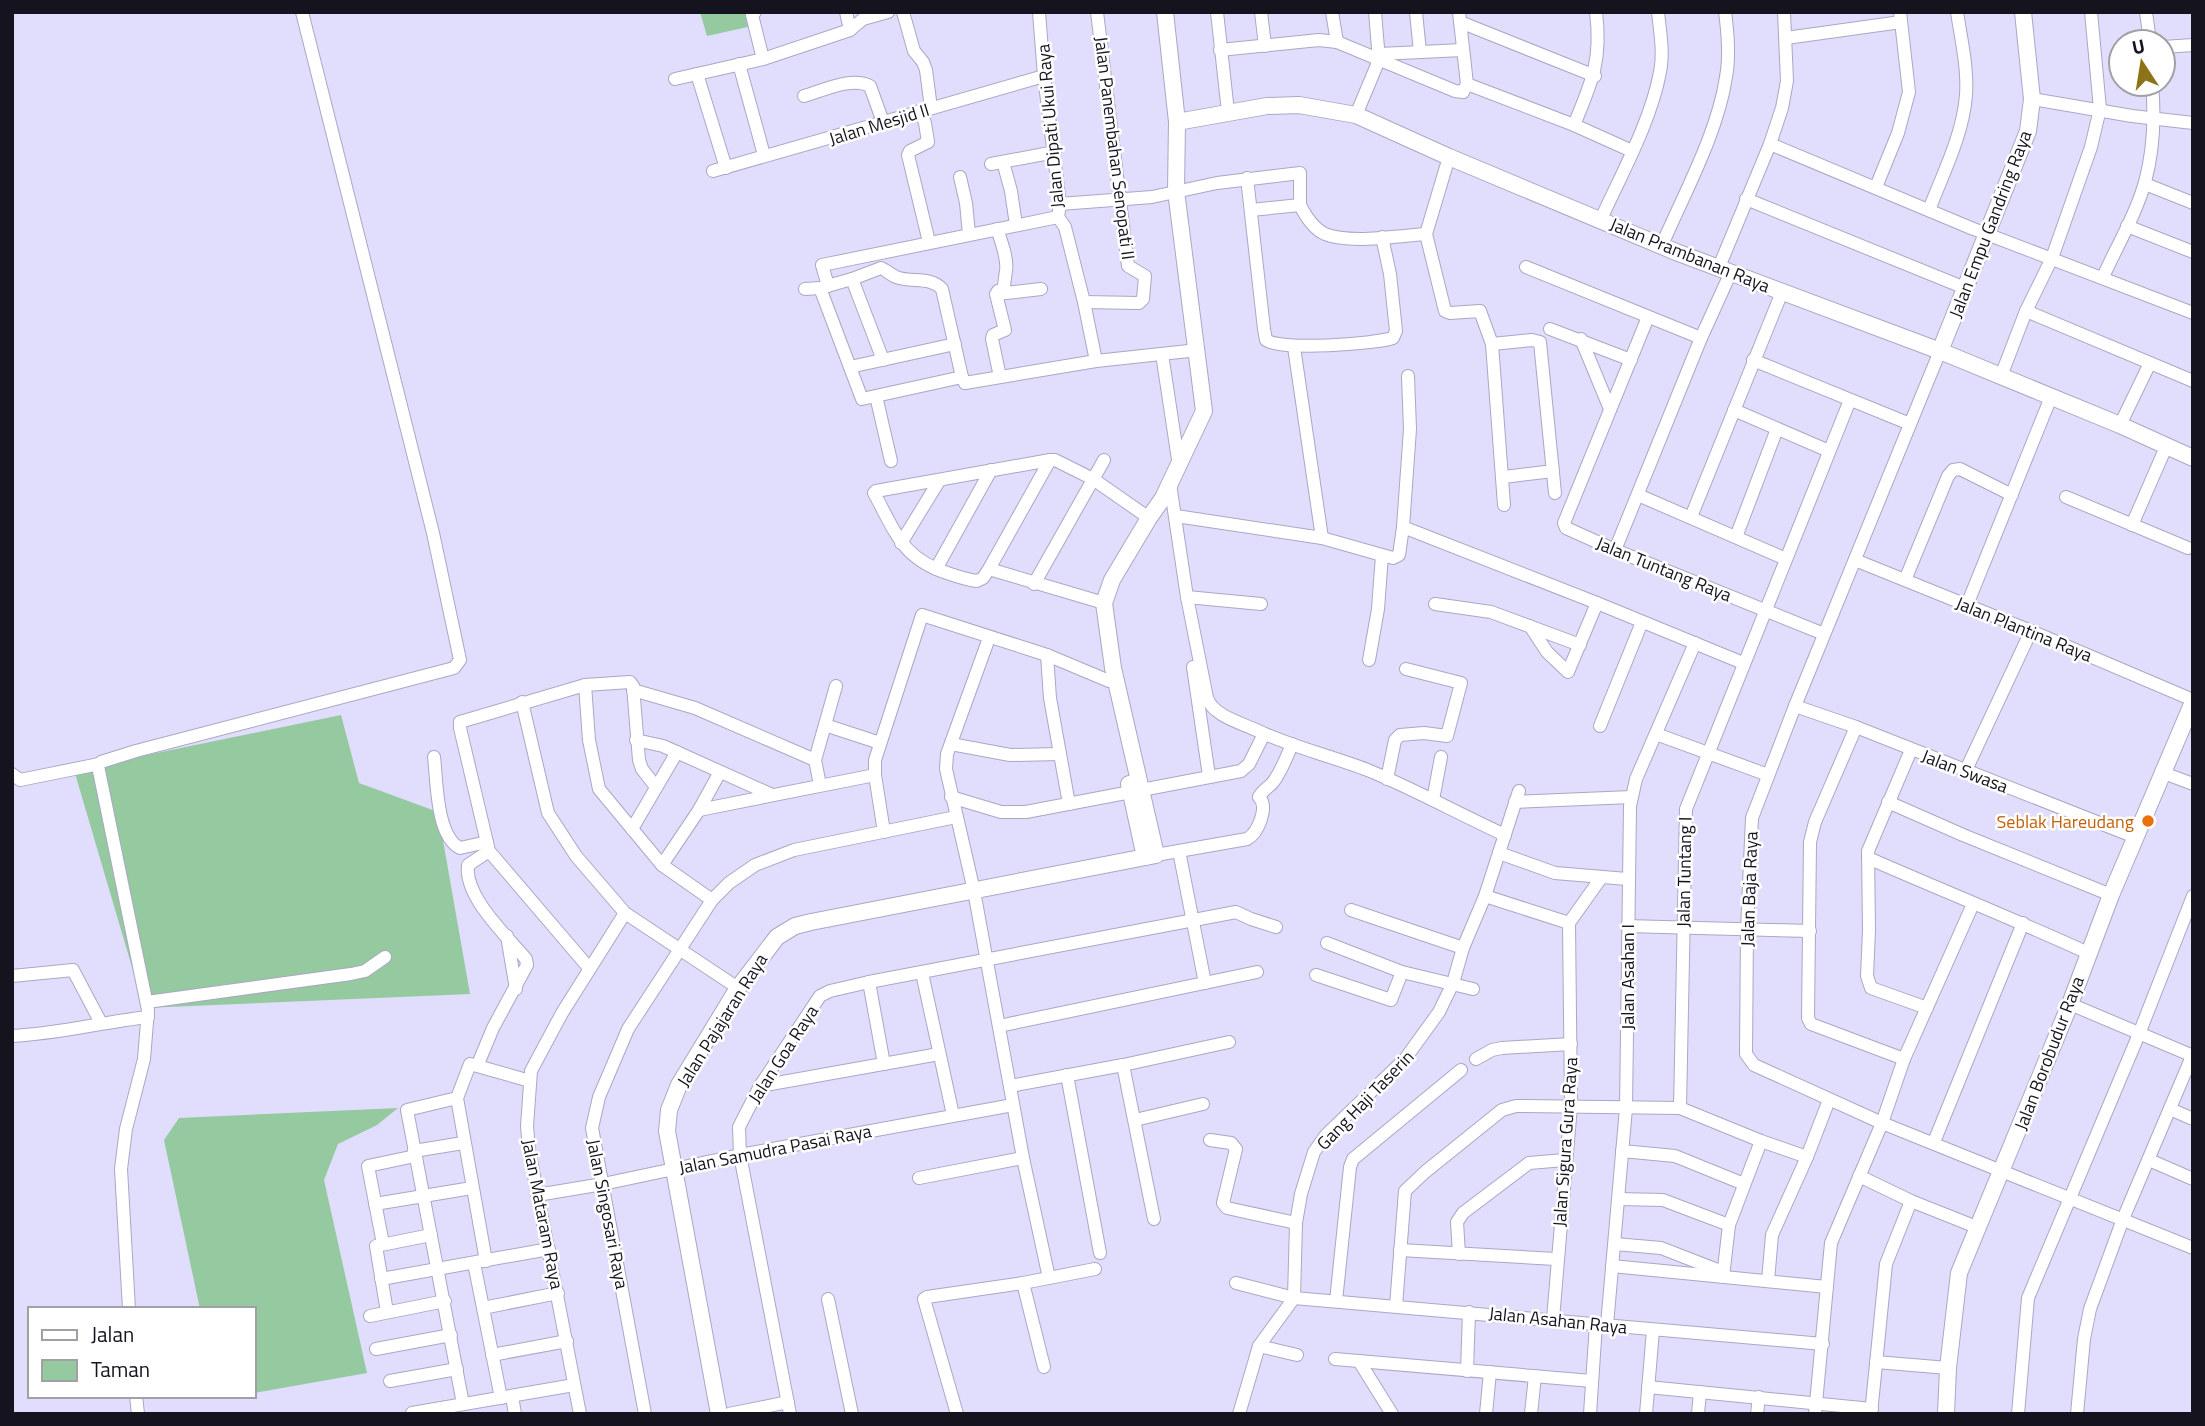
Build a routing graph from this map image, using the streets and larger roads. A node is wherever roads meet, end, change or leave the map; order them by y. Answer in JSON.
{"nodes":[{"id":1,"x":302,"y":12,"type":"edge"},
{"id":2,"x":755,"y":12,"type":"edge"},
{"id":3,"x":846,"y":12,"type":"edge"},
{"id":4,"x":888,"y":12,"type":"edge"},
{"id":5,"x":903,"y":12,"type":"edge"},
{"id":6,"x":1039,"y":12,"type":"edge"},
{"id":7,"x":1097,"y":12,"type":"edge"},
{"id":8,"x":1165,"y":12,"type":"edge"},
{"id":9,"x":1217,"y":12,"type":"edge"},
{"id":10,"x":1261,"y":12,"type":"edge"},
{"id":11,"x":1332,"y":12,"type":"edge"},
{"id":12,"x":1375,"y":12,"type":"edge"},
{"id":13,"x":1416,"y":12,"type":"edge"},
{"id":14,"x":1596,"y":12,"type":"edge"},
{"id":15,"x":1658,"y":12,"type":"edge"},
{"id":16,"x":1725,"y":12,"type":"edge"},
{"id":17,"x":1784,"y":12,"type":"edge"},
{"id":18,"x":1957,"y":12,"type":"edge"},
{"id":19,"x":2023,"y":12,"type":"edge"},
{"id":20,"x":2091,"y":12,"type":"edge"},
{"id":21,"x":1460,"y":17,"type":"edge"},
{"id":22,"x":1901,"y":17,"type":"edge"},
{"id":23,"x":850,"y":30,"type":"junction"},
{"id":24,"x":1786,"y":38,"type":"junction"},
{"id":25,"x":1337,"y":42,"type":"junction"},
{"id":26,"x":1265,"y":46,"type":"junction"},
{"id":27,"x":1220,"y":50,"type":"junction"},
{"id":28,"x":1462,"y":50,"type":"junction"},
{"id":29,"x":1420,"y":52,"type":"junction"},
{"id":30,"x":1380,"y":57,"type":"junction"},
{"id":31,"x":763,"y":59,"type":"junction"},
{"id":32,"x":739,"y":64,"type":"junction"},
{"id":33,"x":696,"y":74,"type":"junction"},
{"id":34,"x":1044,"y":76,"type":"junction"},
{"id":35,"x":1595,"y":76,"type":"junction"},
{"id":36,"x":675,"y":79,"type":"dead end"},
{"id":37,"x":1467,"y":84,"type":"junction"},
{"id":38,"x":804,"y":96,"type":"dead end"},
{"id":39,"x":2153,"y":98,"type":"edge"},
{"id":40,"x":2032,"y":99,"type":"junction"},
{"id":41,"x":2100,"y":109,"type":"junction"},
{"id":42,"x":926,"y":110,"type":"junction"},
{"id":43,"x":1228,"y":112,"type":"junction"},
{"id":44,"x":1356,"y":116,"type":"junction"},
{"id":45,"x":2155,"y":117,"type":"junction"},
{"id":46,"x":883,"y":122,"type":"junction"},
{"id":47,"x":1177,"y":122,"type":"junction"},
{"id":48,"x":2193,"y":123,"type":"edge"},
{"id":49,"x":1574,"y":125,"type":"junction"},
{"id":50,"x":1770,"y":144,"type":"junction"},
{"id":51,"x":1632,"y":151,"type":"junction"},
{"id":52,"x":1055,"y":152,"type":"junction"},
{"id":53,"x":764,"y":155,"type":"junction"},
{"id":54,"x":1448,"y":157,"type":"junction"},
{"id":55,"x":960,"y":177,"type":"dead end"},
{"id":56,"x":1247,"y":178,"type":"junction"},
{"id":57,"x":2145,"y":184,"type":"junction"},
{"id":58,"x":1875,"y":187,"type":"junction"},
{"id":59,"x":1176,"y":191,"type":"junction"},
{"id":60,"x":1746,"y":199,"type":"junction"},
{"id":61,"x":1119,"y":200,"type":"junction"},
{"id":62,"x":2193,"y":203,"type":"edge"},
{"id":63,"x":1300,"y":205,"type":"junction"},
{"id":64,"x":1251,"y":210,"type":"junction"},
{"id":65,"x":1929,"y":210,"type":"junction"},
{"id":66,"x":1059,"y":211,"type":"junction"},
{"id":67,"x":1601,"y":219,"type":"junction"},
{"id":68,"x":1016,"y":225,"type":"junction"},
{"id":69,"x":2127,"y":226,"type":"junction"},
{"id":70,"x":997,"y":229,"type":"junction"},
{"id":71,"x":969,"y":234,"type":"junction"},
{"id":72,"x":1426,"y":234,"type":"junction"},
{"id":73,"x":1987,"y":234,"type":"junction"},
{"id":74,"x":1382,"y":237,"type":"junction"},
{"id":75,"x":929,"y":242,"type":"junction"},
{"id":76,"x":1662,"y":245,"type":"junction"},
{"id":77,"x":2193,"y":252,"type":"edge"},
{"id":78,"x":2052,"y":258,"type":"junction"},
{"id":79,"x":1526,"y":267,"type":"dead end"},
{"id":80,"x":1725,"y":269,"type":"junction"},
{"id":81,"x":2104,"y":277,"type":"junction"},
{"id":82,"x":852,"y":279,"type":"junction"},
{"id":83,"x":824,"y":287,"type":"junction"},
{"id":84,"x":1965,"y":288,"type":"junction"},
{"id":85,"x":805,"y":289,"type":"dead end"},
{"id":86,"x":1041,"y":289,"type":"dead end"},
{"id":87,"x":1782,"y":292,"type":"junction"},
{"id":88,"x":996,"y":294,"type":"junction"},
{"id":89,"x":1084,"y":302,"type":"junction"},
{"id":90,"x":2026,"y":312,"type":"junction"},
{"id":91,"x":2193,"y":313,"type":"edge"},
{"id":92,"x":1648,"y":317,"type":"junction"},
{"id":93,"x":1550,"y":328,"type":"dead end"},
{"id":94,"x":1701,"y":338,"type":"junction"},
{"id":95,"x":1581,"y":339,"type":"junction"},
{"id":96,"x":1492,"y":344,"type":"junction"},
{"id":97,"x":955,"y":345,"type":"junction"},
{"id":98,"x":1294,"y":347,"type":"junction"},
{"id":99,"x":1198,"y":350,"type":"junction"},
{"id":100,"x":1940,"y":351,"type":"junction"},
{"id":101,"x":1162,"y":354,"type":"junction"},
{"id":102,"x":1631,"y":359,"type":"junction"},
{"id":103,"x":883,"y":360,"type":"junction"},
{"id":104,"x":1754,"y":360,"type":"junction"},
{"id":105,"x":1096,"y":361,"type":"junction"},
{"id":106,"x":2150,"y":363,"type":"junction"},
{"id":107,"x":850,"y":367,"type":"junction"},
{"id":108,"x":1408,"y":376,"type":"dead end"},
{"id":109,"x":2001,"y":376,"type":"junction"},
{"id":110,"x":1000,"y":377,"type":"junction"},
{"id":111,"x":964,"y":380,"type":"junction"},
{"id":112,"x":2193,"y":381,"type":"edge"},
{"id":113,"x":876,"y":396,"type":"junction"},
{"id":114,"x":2051,"y":397,"type":"junction"},
{"id":115,"x":1850,"y":400,"type":"junction"},
{"id":116,"x":1610,"y":409,"type":"junction"},
{"id":117,"x":1734,"y":410,"type":"junction"},
{"id":118,"x":1910,"y":424,"type":"junction"},
{"id":119,"x":2120,"y":425,"type":"junction"},
{"id":120,"x":1777,"y":429,"type":"junction"},
{"id":121,"x":2166,"y":447,"type":"junction"},
{"id":122,"x":1829,"y":451,"type":"junction"},
{"id":123,"x":2193,"y":458,"type":"edge"},
{"id":124,"x":1049,"y":460,"type":"junction"},
{"id":125,"x":1104,"y":460,"type":"dead end"},
{"id":126,"x":891,"y":461,"type":"dead end"},
{"id":127,"x":1179,"y":467,"type":"junction"},
{"id":128,"x":992,"y":470,"type":"junction"},
{"id":129,"x":1553,"y":471,"type":"junction"},
{"id":130,"x":1504,"y":477,"type":"junction"},
{"id":131,"x":1093,"y":479,"type":"junction"},
{"id":132,"x":939,"y":481,"type":"junction"},
{"id":133,"x":1167,"y":491,"type":"junction"},
{"id":134,"x":1555,"y":493,"type":"dead end"},
{"id":135,"x":1638,"y":495,"type":"junction"},
{"id":136,"x":2011,"y":495,"type":"junction"},
{"id":137,"x":2066,"y":497,"type":"dead end"},
{"id":138,"x":1504,"y":505,"type":"dead end"},
{"id":139,"x":1176,"y":516,"type":"junction"},
{"id":140,"x":1149,"y":517,"type":"junction"},
{"id":141,"x":1691,"y":517,"type":"junction"},
{"id":142,"x":2132,"y":525,"type":"junction"},
{"id":143,"x":1403,"y":527,"type":"junction"},
{"id":144,"x":1737,"y":537,"type":"junction"},
{"id":145,"x":1322,"y":538,"type":"junction"},
{"id":146,"x":901,"y":543,"type":"junction"},
{"id":147,"x":2188,"y":548,"type":"dead end"},
{"id":148,"x":1615,"y":550,"type":"junction"},
{"id":149,"x":1382,"y":555,"type":"junction"},
{"id":150,"x":1786,"y":559,"type":"junction"},
{"id":151,"x":1855,"y":560,"type":"junction"},
{"id":152,"x":936,"y":569,"type":"junction"},
{"id":153,"x":989,"y":569,"type":"junction"},
{"id":154,"x":1905,"y":580,"type":"junction"},
{"id":155,"x":1034,"y":584,"type":"junction"},
{"id":156,"x":1187,"y":597,"type":"junction"},
{"id":157,"x":1104,"y":603,"type":"junction"},
{"id":158,"x":1597,"y":603,"type":"junction"},
{"id":159,"x":1261,"y":604,"type":"dead end"},
{"id":160,"x":1435,"y":604,"type":"dead end"},
{"id":161,"x":1967,"y":606,"type":"junction"},
{"id":162,"x":1764,"y":610,"type":"junction"},
{"id":163,"x":1643,"y":622,"type":"junction"},
{"id":164,"x":1530,"y":626,"type":"junction"},
{"id":165,"x":2031,"y":631,"type":"junction"},
{"id":166,"x":1824,"y":634,"type":"junction"},
{"id":167,"x":989,"y":638,"type":"junction"},
{"id":168,"x":1695,"y":643,"type":"junction"},
{"id":169,"x":1580,"y":645,"type":"junction"},
{"id":170,"x":1047,"y":655,"type":"junction"},
{"id":171,"x":1369,"y":660,"type":"dead end"},
{"id":172,"x":1743,"y":663,"type":"junction"},
{"id":173,"x":1406,"y":669,"type":"dead end"},
{"id":174,"x":1113,"y":677,"type":"junction"},
{"id":175,"x":585,"y":685,"type":"junction"},
{"id":176,"x":836,"y":686,"type":"dead end"},
{"id":177,"x":633,"y":690,"type":"junction"},
{"id":178,"x":2193,"y":701,"type":"edge"},
{"id":179,"x":522,"y":702,"type":"junction"},
{"id":180,"x":1794,"y":706,"type":"junction"},
{"id":181,"x":2189,"y":721,"type":"edge"},
{"id":182,"x":825,"y":725,"type":"junction"},
{"id":183,"x":1600,"y":726,"type":"dead end"},
{"id":184,"x":1856,"y":727,"type":"junction"},
{"id":185,"x":1264,"y":734,"type":"junction"},
{"id":186,"x":1656,"y":734,"type":"junction"},
{"id":187,"x":636,"y":740,"type":"junction"},
{"id":188,"x":880,"y":743,"type":"junction"},
{"id":189,"x":951,"y":744,"type":"junction"},
{"id":190,"x":1292,"y":744,"type":"junction"},
{"id":191,"x":1910,"y":750,"type":"junction"},
{"id":192,"x":677,"y":752,"type":"junction"},
{"id":193,"x":1060,"y":754,"type":"junction"},
{"id":194,"x":1707,"y":754,"type":"junction"},
{"id":195,"x":434,"y":757,"type":"dead end"},
{"id":196,"x":1441,"y":757,"type":"dead end"},
{"id":197,"x":815,"y":761,"type":"junction"},
{"id":198,"x":99,"y":764,"type":"junction"},
{"id":199,"x":1966,"y":770,"type":"junction"},
{"id":200,"x":720,"y":772,"type":"junction"},
{"id":201,"x":2161,"y":772,"type":"junction"},
{"id":202,"x":12,"y":774,"type":"edge"},
{"id":203,"x":875,"y":775,"type":"junction"},
{"id":204,"x":1768,"y":775,"type":"junction"},
{"id":205,"x":1209,"y":776,"type":"junction"},
{"id":206,"x":1387,"y":779,"type":"junction"},
{"id":207,"x":2193,"y":784,"type":"edge"},
{"id":208,"x":820,"y":785,"type":"junction"},
{"id":209,"x":656,"y":787,"type":"junction"},
{"id":210,"x":1137,"y":791,"type":"junction"},
{"id":211,"x":770,"y":794,"type":"junction"},
{"id":212,"x":951,"y":797,"type":"junction"},
{"id":213,"x":1631,"y":797,"type":"junction"},
{"id":214,"x":1433,"y":800,"type":"junction"},
{"id":215,"x":1888,"y":802,"type":"junction"},
{"id":216,"x":1069,"y":804,"type":"junction"},
{"id":217,"x":699,"y":810,"type":"junction"},
{"id":218,"x":957,"y":817,"type":"junction"},
{"id":219,"x":632,"y":829,"type":"junction"},
{"id":220,"x":884,"y":832,"type":"junction"},
{"id":221,"x":1505,"y":835,"type":"junction"},
{"id":222,"x":2135,"y":837,"type":"junction"},
{"id":223,"x":488,"y":846,"type":"junction"},
{"id":224,"x":1179,"y":851,"type":"junction"},
{"id":225,"x":1499,"y":853,"type":"junction"},
{"id":226,"x":1150,"y":856,"type":"junction"},
{"id":227,"x":1868,"y":858,"type":"junction"},
{"id":228,"x":662,"y":865,"type":"junction"},
{"id":229,"x":1601,"y":878,"type":"junction"},
{"id":230,"x":1627,"y":879,"type":"junction"},
{"id":231,"x":974,"y":891,"type":"junction"},
{"id":232,"x":2111,"y":895,"type":"junction"},
{"id":233,"x":1485,"y":896,"type":"junction"},
{"id":234,"x":2193,"y":896,"type":"edge"},
{"id":235,"x":712,"y":900,"type":"junction"},
{"id":236,"x":1973,"y":904,"type":"junction"},
{"id":237,"x":1351,"y":910,"type":"dead end"},
{"id":238,"x":625,"y":913,"type":"junction"},
{"id":239,"x":1193,"y":921,"type":"junction"},
{"id":240,"x":1569,"y":923,"type":"junction"},
{"id":241,"x":2023,"y":923,"type":"junction"},
{"id":242,"x":1627,"y":926,"type":"junction"},
{"id":243,"x":1276,"y":927,"type":"dead end"},
{"id":244,"x":1683,"y":927,"type":"junction"},
{"id":245,"x":1747,"y":929,"type":"junction"},
{"id":246,"x":1810,"y":931,"type":"junction"},
{"id":247,"x":1326,"y":943,"type":"dead end"},
{"id":248,"x":1463,"y":948,"type":"junction"},
{"id":249,"x":679,"y":950,"type":"junction"},
{"id":250,"x":2088,"y":953,"type":"junction"},
{"id":251,"x":386,"y":957,"type":"dead end"},
{"id":252,"x":986,"y":961,"type":"junction"},
{"id":253,"x":589,"y":968,"type":"junction"},
{"id":254,"x":922,"y":972,"type":"junction"},
{"id":255,"x":1257,"y":972,"type":"dead end"},
{"id":256,"x":1402,"y":972,"type":"junction"},
{"id":257,"x":1316,"y":975,"type":"dead end"},
{"id":258,"x":12,"y":976,"type":"edge"},
{"id":259,"x":869,"y":982,"type":"junction"},
{"id":260,"x":1205,"y":983,"type":"junction"},
{"id":261,"x":1453,"y":983,"type":"junction"},
{"id":262,"x":738,"y":988,"type":"junction"},
{"id":263,"x":1473,"y":989,"type":"dead end"},
{"id":264,"x":147,"y":1002,"type":"junction"},
{"id":265,"x":2070,"y":1004,"type":"junction"},
{"id":266,"x":1927,"y":1008,"type":"junction"},
{"id":267,"x":148,"y":1017,"type":"junction"},
{"id":268,"x":101,"y":1023,"type":"junction"},
{"id":269,"x":999,"y":1026,"type":"junction"},
{"id":270,"x":2139,"y":1034,"type":"junction"},
{"id":271,"x":12,"y":1036,"type":"edge"},
{"id":272,"x":1229,"y":1042,"type":"dead end"},
{"id":273,"x":1571,"y":1044,"type":"junction"},
{"id":274,"x":939,"y":1054,"type":"junction"},
{"id":275,"x":2193,"y":1055,"type":"edge"},
{"id":276,"x":1476,"y":1059,"type":"dead end"},
{"id":277,"x":1905,"y":1059,"type":"junction"},
{"id":278,"x":884,"y":1064,"type":"junction"},
{"id":279,"x":478,"y":1065,"type":"junction"},
{"id":280,"x":1123,"y":1065,"type":"junction"},
{"id":281,"x":1461,"y":1070,"type":"dead end"},
{"id":282,"x":1067,"y":1074,"type":"junction"},
{"id":283,"x":530,"y":1080,"type":"junction"},
{"id":284,"x":760,"y":1086,"type":"junction"},
{"id":285,"x":1010,"y":1086,"type":"junction"},
{"id":286,"x":457,"y":1098,"type":"junction"},
{"id":287,"x":1829,"y":1100,"type":"junction"},
{"id":288,"x":1203,"y":1104,"type":"dead end"},
{"id":289,"x":1013,"y":1105,"type":"junction"},
{"id":290,"x":1571,"y":1106,"type":"junction"},
{"id":291,"x":1626,"y":1108,"type":"junction"},
{"id":292,"x":1680,"y":1108,"type":"junction"},
{"id":293,"x":2170,"y":1109,"type":"junction"},
{"id":294,"x":953,"y":1115,"type":"junction"},
{"id":295,"x":2193,"y":1119,"type":"edge"},
{"id":296,"x":1135,"y":1120,"type":"junction"},
{"id":297,"x":1882,"y":1123,"type":"junction"},
{"id":298,"x":1210,"y":1140,"type":"dead end"},
{"id":299,"x":1761,"y":1141,"type":"junction"},
{"id":300,"x":1934,"y":1142,"type":"junction"},
{"id":301,"x":464,"y":1143,"type":"junction"},
{"id":302,"x":1622,"y":1151,"type":"junction"},
{"id":303,"x":415,"y":1154,"type":"junction"},
{"id":304,"x":740,"y":1155,"type":"junction"},
{"id":305,"x":1807,"y":1157,"type":"junction"},
{"id":306,"x":1023,"y":1158,"type":"junction"},
{"id":307,"x":1565,"y":1160,"type":"junction"},
{"id":308,"x":2148,"y":1160,"type":"junction"},
{"id":309,"x":674,"y":1168,"type":"junction"},
{"id":310,"x":2003,"y":1171,"type":"junction"},
{"id":311,"x":1859,"y":1176,"type":"junction"},
{"id":312,"x":919,"y":1178,"type":"dead end"},
{"id":313,"x":2193,"y":1179,"type":"edge"},
{"id":314,"x":603,"y":1184,"type":"junction"},
{"id":315,"x":1744,"y":1184,"type":"junction"},
{"id":316,"x":472,"y":1188,"type":"junction"},
{"id":317,"x":423,"y":1195,"type":"junction"},
{"id":318,"x":537,"y":1195,"type":"junction"},
{"id":319,"x":1618,"y":1199,"type":"junction"},
{"id":320,"x":2069,"y":1199,"type":"junction"},
{"id":321,"x":1910,"y":1201,"type":"junction"},
{"id":322,"x":375,"y":1204,"type":"junction"},
{"id":323,"x":1154,"y":1219,"type":"dead end"},
{"id":324,"x":2123,"y":1219,"type":"junction"},
{"id":325,"x":1296,"y":1223,"type":"junction"},
{"id":326,"x":1729,"y":1225,"type":"junction"},
{"id":327,"x":1979,"y":1228,"type":"junction"},
{"id":328,"x":431,"y":1235,"type":"junction"},
{"id":329,"x":383,"y":1244,"type":"junction"},
{"id":330,"x":1615,"y":1244,"type":"junction"},
{"id":331,"x":2193,"y":1248,"type":"edge"},
{"id":332,"x":549,"y":1249,"type":"junction"},
{"id":333,"x":1400,"y":1250,"type":"junction"},
{"id":334,"x":1100,"y":1253,"type":"dead end"},
{"id":335,"x":1459,"y":1254,"type":"junction"},
{"id":336,"x":1675,"y":1254,"type":"junction"},
{"id":337,"x":1556,"y":1259,"type":"junction"},
{"id":338,"x":480,"y":1262,"type":"junction"},
{"id":339,"x":1612,"y":1266,"type":"junction"},
{"id":340,"x":437,"y":1268,"type":"junction"},
{"id":341,"x":1095,"y":1269,"type":"dead end"},
{"id":342,"x":1671,"y":1272,"type":"junction"},
{"id":343,"x":1723,"y":1275,"type":"junction"},
{"id":344,"x":1049,"y":1278,"type":"junction"},
{"id":345,"x":381,"y":1279,"type":"junction"},
{"id":346,"x":1768,"y":1281,"type":"junction"},
{"id":347,"x":1023,"y":1283,"type":"junction"},
{"id":348,"x":1236,"y":1283,"type":"dead end"},
{"id":349,"x":1827,"y":1287,"type":"junction"},
{"id":350,"x":558,"y":1293,"type":"junction"},
{"id":351,"x":1294,"y":1298,"type":"junction"},
{"id":352,"x":828,"y":1299,"type":"dead end"},
{"id":353,"x":445,"y":1301,"type":"junction"},
{"id":354,"x":1336,"y":1301,"type":"junction"},
{"id":355,"x":1396,"y":1306,"type":"junction"},
{"id":356,"x":129,"y":1307,"type":"edge"},
{"id":357,"x":483,"y":1308,"type":"junction"},
{"id":358,"x":387,"y":1312,"type":"junction"},
{"id":359,"x":1469,"y":1312,"type":"junction"},
{"id":360,"x":370,"y":1316,"type":"dead end"},
{"id":361,"x":1553,"y":1319,"type":"junction"},
{"id":362,"x":1602,"y":1324,"type":"junction"},
{"id":363,"x":1653,"y":1330,"type":"junction"},
{"id":364,"x":451,"y":1335,"type":"junction"},
{"id":365,"x":567,"y":1341,"type":"junction"},
{"id":366,"x":1823,"y":1344,"type":"junction"},
{"id":367,"x":1259,"y":1346,"type":"junction"},
{"id":368,"x":376,"y":1349,"type":"dead end"},
{"id":369,"x":492,"y":1355,"type":"junction"},
{"id":370,"x":1297,"y":1355,"type":"dead end"},
{"id":371,"x":1335,"y":1359,"type":"dead end"},
{"id":372,"x":1359,"y":1361,"type":"junction"},
{"id":373,"x":1876,"y":1362,"type":"junction"},
{"id":374,"x":1044,"y":1367,"type":"dead end"},
{"id":375,"x":1948,"y":1368,"type":"junction"},
{"id":376,"x":457,"y":1369,"type":"junction"},
{"id":377,"x":1467,"y":1371,"type":"junction"},
{"id":378,"x":1490,"y":1372,"type":"junction"},
{"id":379,"x":1535,"y":1376,"type":"junction"},
{"id":380,"x":390,"y":1381,"type":"dead end"},
{"id":381,"x":1592,"y":1381,"type":"junction"},
{"id":382,"x":575,"y":1385,"type":"junction"},
{"id":383,"x":1648,"y":1387,"type":"junction"},
{"id":384,"x":1700,"y":1392,"type":"junction"},
{"id":385,"x":1759,"y":1396,"type":"junction"},
{"id":386,"x":506,"y":1397,"type":"junction"},
{"id":387,"x":473,"y":1407,"type":"edge"},
{"id":388,"x":789,"y":1408,"type":"edge"},
{"id":389,"x":1816,"y":1408,"type":"edge"},
{"id":390,"x":435,"y":1411,"type":"edge"},
{"id":391,"x":1871,"y":1412,"type":"edge"},
{"id":392,"x":412,"y":1413,"type":"edge"},
{"id":393,"x":515,"y":1414,"type":"edge"},
{"id":394,"x":580,"y":1414,"type":"edge"},
{"id":395,"x":645,"y":1414,"type":"edge"},
{"id":396,"x":719,"y":1414,"type":"edge"},
{"id":397,"x":729,"y":1414,"type":"edge"},
{"id":398,"x":852,"y":1414,"type":"edge"},
{"id":399,"x":957,"y":1414,"type":"edge"},
{"id":400,"x":1239,"y":1414,"type":"edge"},
{"id":401,"x":1392,"y":1414,"type":"edge"},
{"id":402,"x":1486,"y":1414,"type":"edge"},
{"id":403,"x":1531,"y":1414,"type":"edge"},
{"id":404,"x":1590,"y":1414,"type":"edge"},
{"id":405,"x":1646,"y":1414,"type":"edge"},
{"id":406,"x":1699,"y":1414,"type":"edge"},
{"id":407,"x":1757,"y":1414,"type":"edge"},
{"id":408,"x":1946,"y":1414,"type":"edge"},
{"id":409,"x":2018,"y":1414,"type":"edge"},
{"id":410,"x":2077,"y":1414,"type":"edge"}],
"edges":[{"from":1,"to":198,"type":"street"},
{"from":2,"to":31,"type":"street"},
{"from":3,"to":23,"type":"street"},
{"from":4,"to":23,"type":"street"},
{"from":5,"to":42,"type":"street"},
{"from":6,"to":34,"type":"street","name":"Jalan Dipati Ukui Raya"},
{"from":7,"to":61,"type":"street","name":"Jalan Panembahan Senopati II"},
{"from":8,"to":47,"type":"street"},
{"from":9,"to":27,"type":"street"},
{"from":10,"to":26,"type":"street"},
{"from":11,"to":25,"type":"street"},
{"from":12,"to":30,"type":"street"},
{"from":13,"to":29,"type":"street"},
{"from":14,"to":35,"type":"street"},
{"from":15,"to":51,"type":"street"},
{"from":16,"to":76,"type":"street"},
{"from":17,"to":24,"type":"street"},
{"from":18,"to":65,"type":"street"},
{"from":19,"to":40,"type":"street","name":"Jalan Empu Gandring Raya"},
{"from":20,"to":41,"type":"street"},
{"from":21,"to":28,"type":"street"},
{"from":21,"to":35,"type":"street"},
{"from":22,"to":24,"type":"street"},
{"from":22,"to":58,"type":"street"},
{"from":23,"to":31,"type":"street"},
{"from":24,"to":50,"type":"street"},
{"from":25,"to":26,"type":"street"},
{"from":25,"to":30,"type":"street"},
{"from":26,"to":27,"type":"street"},
{"from":27,"to":43,"type":"street"},
{"from":28,"to":29,"type":"street"},
{"from":28,"to":37,"type":"street"},
{"from":29,"to":30,"type":"street"},
{"from":30,"to":37,"type":"street"},
{"from":30,"to":44,"type":"street"},
{"from":31,"to":32,"type":"street"},
{"from":32,"to":33,"type":"street"},
{"from":32,"to":53,"type":"street"},
{"from":33,"to":36,"type":"street"},
{"from":33,"to":53,"type":"street","name":"Jalan Mesjid II"},
{"from":34,"to":42,"type":"street","name":"Jalan Mesjid II"},
{"from":34,"to":52,"type":"street","name":"Jalan Dipati Ukui Raya"},
{"from":35,"to":49,"type":"street"},
{"from":37,"to":49,"type":"street"},
{"from":38,"to":46,"type":"street"},
{"from":39,"to":45,"type":"street"},
{"from":40,"to":41,"type":"street"},
{"from":40,"to":73,"type":"street","name":"Jalan Empu Gandring Raya"},
{"from":41,"to":45,"type":"street"},
{"from":41,"to":78,"type":"street"},
{"from":42,"to":46,"type":"street","name":"Jalan Mesjid II"},
{"from":42,"to":75,"type":"street"},
{"from":43,"to":44,"type":"street","name":"Jalan Prambanan Raya"},
{"from":43,"to":47,"type":"street","name":"Jalan Prambanan Raya"},
{"from":44,"to":54,"type":"street","name":"Jalan Prambanan Raya"},
{"from":45,"to":48,"type":"street"},
{"from":45,"to":57,"type":"street"},
{"from":46,"to":53,"type":"street","name":"Jalan Mesjid II"},
{"from":47,"to":59,"type":"street"},
{"from":49,"to":51,"type":"street"},
{"from":50,"to":58,"type":"street"},
{"from":50,"to":60,"type":"street"},
{"from":51,"to":67,"type":"street"},
{"from":52,"to":66,"type":"street","name":"Jalan Dipati Ukui Raya"},
{"from":52,"to":68,"type":"street"},
{"from":54,"to":67,"type":"street","name":"Jalan Prambanan Raya"},
{"from":54,"to":72,"type":"street"},
{"from":55,"to":71,"type":"street"},
{"from":56,"to":59,"type":"street"},
{"from":56,"to":63,"type":"street"},
{"from":56,"to":64,"type":"street"},
{"from":57,"to":62,"type":"street"},
{"from":57,"to":69,"type":"street"},
{"from":58,"to":65,"type":"street"},
{"from":59,"to":61,"type":"street"},
{"from":59,"to":99,"type":"street"},
{"from":60,"to":80,"type":"street"},
{"from":60,"to":84,"type":"street"},
{"from":61,"to":66,"type":"street"},
{"from":61,"to":89,"type":"street","name":"Jalan Panembahan Senopati II"},
{"from":63,"to":64,"type":"street"},
{"from":63,"to":74,"type":"street"},
{"from":64,"to":98,"type":"street"},
{"from":65,"to":73,"type":"street"},
{"from":66,"to":68,"type":"street"},
{"from":66,"to":89,"type":"street","name":"Jalan Dipati Ukui Raya"},
{"from":67,"to":76,"type":"street","name":"Jalan Prambanan Raya"},
{"from":68,"to":70,"type":"street"},
{"from":69,"to":77,"type":"street"},
{"from":69,"to":81,"type":"street"},
{"from":70,"to":71,"type":"street"},
{"from":70,"to":88,"type":"street"},
{"from":71,"to":75,"type":"street"},
{"from":72,"to":74,"type":"street"},
{"from":72,"to":96,"type":"street"},
{"from":73,"to":78,"type":"street"},
{"from":73,"to":84,"type":"street","name":"Jalan Empu Gandring Raya"},
{"from":74,"to":98,"type":"street"},
{"from":75,"to":83,"type":"street"},
{"from":76,"to":80,"type":"street","name":"Jalan Prambanan Raya"},
{"from":78,"to":81,"type":"street"},
{"from":78,"to":90,"type":"street"},
{"from":79,"to":92,"type":"street"},
{"from":80,"to":87,"type":"street","name":"Jalan Prambanan Raya"},
{"from":80,"to":94,"type":"street"},
{"from":81,"to":91,"type":"street"},
{"from":82,"to":83,"type":"street"},
{"from":82,"to":97,"type":"street"},
{"from":82,"to":103,"type":"street"},
{"from":83,"to":85,"type":"street"},
{"from":83,"to":107,"type":"street"},
{"from":84,"to":100,"type":"street","name":"Jalan Empu Gandring Raya"},
{"from":86,"to":88,"type":"street"},
{"from":87,"to":100,"type":"street","name":"Jalan Prambanan Raya"},
{"from":87,"to":104,"type":"street"},
{"from":88,"to":110,"type":"street"},
{"from":89,"to":105,"type":"street","name":"Jalan Dipati Ukui Raya"},
{"from":90,"to":106,"type":"street"},
{"from":90,"to":109,"type":"street"},
{"from":92,"to":94,"type":"street"},
{"from":92,"to":102,"type":"street"},
{"from":93,"to":95,"type":"street"},
{"from":94,"to":135,"type":"street"},
{"from":95,"to":102,"type":"street"},
{"from":95,"to":116,"type":"street"},
{"from":96,"to":129,"type":"street"},
{"from":96,"to":130,"type":"street"},
{"from":97,"to":103,"type":"street"},
{"from":97,"to":111,"type":"street"},
{"from":98,"to":145,"type":"street"},
{"from":99,"to":101,"type":"street"},
{"from":99,"to":127,"type":"street"},
{"from":100,"to":109,"type":"street","name":"Jalan Prambanan Raya"},
{"from":100,"to":118,"type":"street","name":"Jalan Baja Raya"},
{"from":101,"to":105,"type":"street"},
{"from":101,"to":127,"type":"street"},
{"from":102,"to":116,"type":"street"},
{"from":103,"to":107,"type":"street"},
{"from":104,"to":115,"type":"street"},
{"from":104,"to":117,"type":"street"},
{"from":105,"to":110,"type":"street"},
{"from":106,"to":112,"type":"street"},
{"from":106,"to":119,"type":"street"},
{"from":107,"to":113,"type":"street"},
{"from":108,"to":143,"type":"street"},
{"from":109,"to":114,"type":"street","name":"Jalan Prambanan Raya"},
{"from":110,"to":111,"type":"street"},
{"from":111,"to":113,"type":"street"},
{"from":113,"to":126,"type":"street"},
{"from":114,"to":119,"type":"street","name":"Jalan Prambanan Raya"},
{"from":114,"to":136,"type":"street"},
{"from":115,"to":118,"type":"street"},
{"from":115,"to":122,"type":"street","name":"Jalan Tuntang I"},
{"from":116,"to":148,"type":"street","name":"Jalan Tuntang Raya"},
{"from":117,"to":120,"type":"street"},
{"from":117,"to":141,"type":"street"},
{"from":118,"to":151,"type":"street","name":"Jalan Baja Raya"},
{"from":119,"to":121,"type":"street","name":"Jalan Prambanan Raya"},
{"from":120,"to":122,"type":"street"},
{"from":120,"to":144,"type":"street"},
{"from":121,"to":123,"type":"street","name":"Jalan Prambanan Raya"},
{"from":121,"to":142,"type":"street"},
{"from":122,"to":150,"type":"street","name":"Jalan Tuntang I"},
{"from":124,"to":128,"type":"street"},
{"from":124,"to":131,"type":"street"},
{"from":124,"to":153,"type":"street"},
{"from":125,"to":131,"type":"street"},
{"from":127,"to":133,"type":"street"},
{"from":128,"to":132,"type":"street"},
{"from":128,"to":152,"type":"street"},
{"from":129,"to":130,"type":"street"},
{"from":129,"to":134,"type":"street"},
{"from":130,"to":138,"type":"street"},
{"from":131,"to":140,"type":"street"},
{"from":131,"to":155,"type":"street"},
{"from":132,"to":146,"type":"street"},
{"from":132,"to":146,"type":"street"},
{"from":133,"to":139,"type":"street"},
{"from":133,"to":140,"type":"street"},
{"from":133,"to":205,"type":"street"},
{"from":135,"to":141,"type":"street"},
{"from":135,"to":148,"type":"street"},
{"from":136,"to":154,"type":"street"},
{"from":136,"to":161,"type":"street"},
{"from":137,"to":142,"type":"street"},
{"from":139,"to":145,"type":"street"},
{"from":139,"to":156,"type":"street"},
{"from":140,"to":157,"type":"street"},
{"from":141,"to":144,"type":"street"},
{"from":142,"to":147,"type":"street"},
{"from":143,"to":149,"type":"street"},
{"from":143,"to":158,"type":"street"},
{"from":144,"to":150,"type":"street"},
{"from":145,"to":149,"type":"street"},
{"from":146,"to":152,"type":"street"},
{"from":148,"to":162,"type":"street","name":"Jalan Tuntang Raya"},
{"from":149,"to":171,"type":"street"},
{"from":150,"to":162,"type":"street","name":"Jalan Tuntang I"},
{"from":151,"to":154,"type":"street","name":"Jalan Plantina Raya"},
{"from":151,"to":166,"type":"street","name":"Jalan Baja Raya"},
{"from":152,"to":153,"type":"street"},
{"from":153,"to":155,"type":"street"},
{"from":154,"to":161,"type":"street","name":"Jalan Plantina Raya"},
{"from":155,"to":157,"type":"street"},
{"from":156,"to":159,"type":"street"},
{"from":156,"to":185,"type":"street"},
{"from":157,"to":174,"type":"street"},
{"from":158,"to":163,"type":"street"},
{"from":158,"to":169,"type":"street"},
{"from":160,"to":164,"type":"street"},
{"from":161,"to":165,"type":"street","name":"Jalan Plantina Raya"},
{"from":162,"to":166,"type":"street","name":"Jalan Tuntang Raya"},
{"from":162,"to":172,"type":"street","name":"Jalan Tuntang I"},
{"from":163,"to":168,"type":"street"},
{"from":163,"to":183,"type":"street"},
{"from":164,"to":169,"type":"street"},
{"from":164,"to":169,"type":"street"},
{"from":165,"to":178,"type":"street","name":"Jalan Plantina Raya"},
{"from":165,"to":199,"type":"street"},
{"from":166,"to":180,"type":"street","name":"Jalan Baja Raya"},
{"from":167,"to":170,"type":"street"},
{"from":167,"to":188,"type":"street"},
{"from":167,"to":189,"type":"street"},
{"from":168,"to":172,"type":"street"},
{"from":168,"to":186,"type":"street","name":"Jalan Asahan I"},
{"from":170,"to":174,"type":"street"},
{"from":170,"to":193,"type":"street"},
{"from":172,"to":194,"type":"street","name":"Jalan Tuntang I"},
{"from":173,"to":206,"type":"street"},
{"from":174,"to":210,"type":"street"},
{"from":175,"to":177,"type":"street"},
{"from":175,"to":179,"type":"street"},
{"from":175,"to":219,"type":"street"},
{"from":176,"to":182,"type":"street"},
{"from":177,"to":187,"type":"street"},
{"from":177,"to":197,"type":"street"},
{"from":178,"to":181,"type":"street","name":"Jalan Borobudur Raya"},
{"from":179,"to":223,"type":"street"},
{"from":179,"to":238,"type":"street"},
{"from":180,"to":184,"type":"street","name":"Jalan Swasa"},
{"from":180,"to":204,"type":"street","name":"Jalan Baja Raya"},
{"from":181,"to":201,"type":"street","name":"Jalan Borobudur Raya"},
{"from":182,"to":188,"type":"street"},
{"from":182,"to":197,"type":"street"},
{"from":184,"to":191,"type":"street","name":"Jalan Swasa"},
{"from":184,"to":246,"type":"street"},
{"from":185,"to":190,"type":"street"},
{"from":185,"to":205,"type":"street"},
{"from":186,"to":194,"type":"street"},
{"from":186,"to":213,"type":"street","name":"Jalan Asahan I"},
{"from":187,"to":192,"type":"street"},
{"from":187,"to":209,"type":"street"},
{"from":188,"to":203,"type":"street"},
{"from":189,"to":193,"type":"street"},
{"from":189,"to":212,"type":"street"},
{"from":190,"to":206,"type":"street"},
{"from":190,"to":224,"type":"street","name":"Jalan Pajajaran Raya"},
{"from":191,"to":199,"type":"street","name":"Jalan Swasa"},
{"from":191,"to":215,"type":"street"},
{"from":192,"to":200,"type":"street"},
{"from":192,"to":209,"type":"street"},
{"from":193,"to":216,"type":"street"},
{"from":194,"to":204,"type":"street"},
{"from":194,"to":244,"type":"street","name":"Jalan Tuntang I"},
{"from":195,"to":223,"type":"street"},
{"from":196,"to":214,"type":"street"},
{"from":197,"to":208,"type":"street"},
{"from":198,"to":202,"type":"street"},
{"from":198,"to":264,"type":"street"},
{"from":199,"to":222,"type":"street","name":"Jalan Swasa"},
{"from":200,"to":211,"type":"street"},
{"from":200,"to":217,"type":"street"},
{"from":201,"to":207,"type":"street"},
{"from":201,"to":222,"type":"street","name":"Jalan Borobudur Raya"},
{"from":203,"to":208,"type":"street"},
{"from":203,"to":220,"type":"street"},
{"from":204,"to":245,"type":"street","name":"Jalan Baja Raya"},
{"from":205,"to":210,"type":"street"},
{"from":206,"to":214,"type":"street"},
{"from":208,"to":211,"type":"street"},
{"from":209,"to":219,"type":"street"},
{"from":210,"to":216,"type":"street"},
{"from":210,"to":226,"type":"street"},
{"from":211,"to":217,"type":"street"},
{"from":212,"to":216,"type":"street"},
{"from":212,"to":218,"type":"street"},
{"from":213,"to":221,"type":"street","name":"Gang Haji Taserin"},
{"from":213,"to":230,"type":"street","name":"Jalan Asahan I"},
{"from":214,"to":221,"type":"street"},
{"from":215,"to":227,"type":"street"},
{"from":215,"to":232,"type":"street"},
{"from":217,"to":228,"type":"street"},
{"from":218,"to":220,"type":"street","name":"Jalan Singosari Raya"},
{"from":218,"to":231,"type":"street"},
{"from":219,"to":228,"type":"street"},
{"from":220,"to":235,"type":"street","name":"Jalan Singosari Raya"},
{"from":221,"to":225,"type":"street","name":"Gang Haji Taserin"},
{"from":222,"to":232,"type":"street","name":"Jalan Borobudur Raya"},
{"from":223,"to":253,"type":"street"},
{"from":223,"to":279,"type":"street"},
{"from":224,"to":226,"type":"street","name":"Jalan Pajajaran Raya"},
{"from":224,"to":239,"type":"street"},
{"from":225,"to":229,"type":"street"},
{"from":225,"to":233,"type":"street","name":"Gang Haji Taserin"},
{"from":226,"to":231,"type":"street","name":"Jalan Pajajaran Raya"},
{"from":227,"to":236,"type":"street"},
{"from":227,"to":266,"type":"street"},
{"from":228,"to":235,"type":"street"},
{"from":229,"to":230,"type":"street"},
{"from":229,"to":240,"type":"street"},
{"from":230,"to":242,"type":"street","name":"Jalan Asahan I"},
{"from":231,"to":252,"type":"street"},
{"from":231,"to":262,"type":"street","name":"Jalan Pajajaran Raya"},
{"from":232,"to":250,"type":"street","name":"Jalan Borobudur Raya"},
{"from":233,"to":240,"type":"street"},
{"from":233,"to":248,"type":"street","name":"Gang Haji Taserin"},
{"from":234,"to":270,"type":"street"},
{"from":235,"to":249,"type":"street","name":"Jalan Singosari Raya"},
{"from":236,"to":241,"type":"street"},
{"from":236,"to":266,"type":"street"},
{"from":237,"to":248,"type":"street"},
{"from":238,"to":249,"type":"street"},
{"from":238,"to":253,"type":"street","name":"Jalan Mataram Raya"},
{"from":239,"to":243,"type":"street","name":"Jalan Goa Raya"},
{"from":239,"to":252,"type":"street","name":"Jalan Goa Raya"},
{"from":239,"to":260,"type":"street"},
{"from":240,"to":273,"type":"street","name":"Jalan Sigura Gura Raya"},
{"from":241,"to":250,"type":"street"},
{"from":241,"to":300,"type":"street"},
{"from":242,"to":244,"type":"street"},
{"from":242,"to":291,"type":"street","name":"Jalan Asahan I"},
{"from":244,"to":245,"type":"street"},
{"from":244,"to":292,"type":"street","name":"Jalan Tuntang I"},
{"from":245,"to":246,"type":"street"},
{"from":245,"to":287,"type":"street","name":"Jalan Baja Raya"},
{"from":246,"to":277,"type":"street"},
{"from":247,"to":256,"type":"street"},
{"from":248,"to":261,"type":"street","name":"Gang Haji Taserin"},
{"from":249,"to":262,"type":"street"},
{"from":249,"to":314,"type":"street","name":"Jalan Singosari Raya"},
{"from":250,"to":265,"type":"street","name":"Jalan Borobudur Raya"},
{"from":251,"to":264,"type":"street"},
{"from":252,"to":254,"type":"street","name":"Jalan Goa Raya"},
{"from":252,"to":269,"type":"street"},
{"from":253,"to":283,"type":"street","name":"Jalan Mataram Raya"},
{"from":254,"to":259,"type":"street","name":"Jalan Goa Raya"},
{"from":254,"to":274,"type":"street"},
{"from":255,"to":260,"type":"street"},
{"from":256,"to":257,"type":"street"},
{"from":256,"to":261,"type":"street"},
{"from":258,"to":268,"type":"street"},
{"from":259,"to":278,"type":"street"},
{"from":259,"to":284,"type":"street","name":"Jalan Goa Raya"},
{"from":260,"to":269,"type":"street"},
{"from":261,"to":263,"type":"street"},
{"from":261,"to":325,"type":"street","name":"Gang Haji Taserin"},
{"from":262,"to":309,"type":"street","name":"Jalan Pajajaran Raya"},
{"from":264,"to":267,"type":"street"},
{"from":265,"to":270,"type":"street"},
{"from":265,"to":310,"type":"street","name":"Jalan Borobudur Raya"},
{"from":266,"to":277,"type":"street"},
{"from":267,"to":268,"type":"street"},
{"from":267,"to":356,"type":"street"},
{"from":268,"to":271,"type":"street"},
{"from":269,"to":285,"type":"street"},
{"from":270,"to":275,"type":"street"},
{"from":270,"to":320,"type":"street"},
{"from":272,"to":280,"type":"street"},
{"from":273,"to":276,"type":"street"},
{"from":273,"to":290,"type":"street","name":"Jalan Sigura Gura Raya"},
{"from":274,"to":278,"type":"street"},
{"from":274,"to":294,"type":"street"},
{"from":275,"to":293,"type":"street"},
{"from":277,"to":297,"type":"street"},
{"from":278,"to":284,"type":"street"},
{"from":279,"to":283,"type":"street"},
{"from":279,"to":286,"type":"street"},
{"from":280,"to":282,"type":"street"},
{"from":280,"to":296,"type":"street"},
{"from":281,"to":354,"type":"street"},
{"from":282,"to":285,"type":"street"},
{"from":282,"to":334,"type":"street"},
{"from":283,"to":318,"type":"street","name":"Jalan Mataram Raya"},
{"from":284,"to":304,"type":"street","name":"Jalan Goa Raya"},
{"from":285,"to":289,"type":"street"},
{"from":286,"to":301,"type":"street"},
{"from":286,"to":303,"type":"street"},
{"from":287,"to":297,"type":"street","name":"Jalan Baja Raya"},
{"from":287,"to":305,"type":"street"},
{"from":288,"to":296,"type":"street"},
{"from":289,"to":294,"type":"street","name":"Jalan Samudra Pasai Raya"},
{"from":289,"to":306,"type":"street"},
{"from":290,"to":291,"type":"street"},
{"from":290,"to":307,"type":"street","name":"Jalan Sigura Gura Raya"},
{"from":290,"to":333,"type":"street"},
{"from":291,"to":292,"type":"street"},
{"from":291,"to":302,"type":"street","name":"Jalan Asahan I"},
{"from":292,"to":299,"type":"street"},
{"from":293,"to":295,"type":"street"},
{"from":293,"to":308,"type":"street"},
{"from":294,"to":304,"type":"street","name":"Jalan Samudra Pasai Raya"},
{"from":296,"to":323,"type":"street"},
{"from":297,"to":300,"type":"street","name":"Jalan Baja Raya"},
{"from":297,"to":311,"type":"street"},
{"from":298,"to":325,"type":"street"},
{"from":299,"to":305,"type":"street"},
{"from":299,"to":315,"type":"street"},
{"from":300,"to":310,"type":"street","name":"Jalan Baja Raya"},
{"from":301,"to":303,"type":"street"},
{"from":301,"to":316,"type":"street"},
{"from":302,"to":315,"type":"street"},
{"from":302,"to":319,"type":"street","name":"Jalan Asahan I"},
{"from":303,"to":317,"type":"street"},
{"from":303,"to":322,"type":"street"},
{"from":304,"to":309,"type":"street","name":"Jalan Samudra Pasai Raya"},
{"from":304,"to":388,"type":"street","name":"Jalan Goa Raya"},
{"from":305,"to":346,"type":"street"},
{"from":306,"to":312,"type":"street"},
{"from":306,"to":344,"type":"street"},
{"from":307,"to":335,"type":"street"},
{"from":307,"to":337,"type":"street","name":"Jalan Sigura Gura Raya"},
{"from":308,"to":313,"type":"street"},
{"from":308,"to":324,"type":"street"},
{"from":309,"to":314,"type":"street","name":"Jalan Samudra Pasai Raya"},
{"from":309,"to":396,"type":"street","name":"Jalan Pajajaran Raya"},
{"from":310,"to":320,"type":"street","name":"Jalan Baja Raya"},
{"from":310,"to":327,"type":"street","name":"Jalan Borobudur Raya"},
{"from":311,"to":321,"type":"street"},
{"from":311,"to":349,"type":"street"},
{"from":314,"to":318,"type":"street","name":"Jalan Samudra Pasai Raya"},
{"from":314,"to":395,"type":"street","name":"Jalan Singosari Raya"},
{"from":315,"to":326,"type":"street"},
{"from":316,"to":317,"type":"street"},
{"from":316,"to":338,"type":"street"},
{"from":317,"to":322,"type":"street"},
{"from":317,"to":328,"type":"street"},
{"from":318,"to":332,"type":"street","name":"Jalan Mataram Raya"},
{"from":319,"to":326,"type":"street"},
{"from":319,"to":330,"type":"street","name":"Jalan Asahan I"},
{"from":320,"to":324,"type":"street","name":"Jalan Baja Raya"},
{"from":320,"to":409,"type":"street"},
{"from":321,"to":327,"type":"street"},
{"from":321,"to":373,"type":"street"},
{"from":322,"to":329,"type":"street"},
{"from":324,"to":331,"type":"street","name":"Jalan Baja Raya"},
{"from":324,"to":410,"type":"street"},
{"from":325,"to":351,"type":"street","name":"Gang Haji Taserin"},
{"from":326,"to":343,"type":"street"},
{"from":327,"to":375,"type":"street","name":"Jalan Borobudur Raya"},
{"from":328,"to":329,"type":"street"},
{"from":328,"to":340,"type":"street"},
{"from":329,"to":345,"type":"street"},
{"from":330,"to":336,"type":"street"},
{"from":330,"to":339,"type":"street","name":"Jalan Asahan I"},
{"from":332,"to":338,"type":"street"},
{"from":332,"to":350,"type":"street","name":"Jalan Mataram Raya"},
{"from":333,"to":335,"type":"street"},
{"from":333,"to":355,"type":"street"},
{"from":335,"to":337,"type":"street"},
{"from":336,"to":342,"type":"street"},
{"from":336,"to":343,"type":"street"},
{"from":337,"to":361,"type":"street","name":"Jalan Sigura Gura Raya"},
{"from":338,"to":340,"type":"street"},
{"from":338,"to":357,"type":"street"},
{"from":339,"to":342,"type":"street"},
{"from":339,"to":362,"type":"street","name":"Jalan Asahan I"},
{"from":340,"to":345,"type":"street"},
{"from":340,"to":353,"type":"street"},
{"from":341,"to":344,"type":"street"},
{"from":342,"to":343,"type":"street"},
{"from":343,"to":346,"type":"street"},
{"from":344,"to":347,"type":"street"},
{"from":345,"to":358,"type":"street"},
{"from":346,"to":349,"type":"street"},
{"from":347,"to":374,"type":"street"},
{"from":347,"to":399,"type":"street"},
{"from":348,"to":351,"type":"street","name":"Jalan Asahan Raya"},
{"from":349,"to":366,"type":"street"},
{"from":350,"to":357,"type":"street"},
{"from":350,"to":365,"type":"street","name":"Jalan Mataram Raya"},
{"from":351,"to":354,"type":"street","name":"Jalan Asahan Raya"},
{"from":351,"to":367,"type":"street"},
{"from":352,"to":398,"type":"street"},
{"from":353,"to":358,"type":"street"},
{"from":353,"to":364,"type":"street"},
{"from":354,"to":355,"type":"street","name":"Jalan Asahan Raya"},
{"from":355,"to":359,"type":"street","name":"Jalan Asahan Raya"},
{"from":357,"to":369,"type":"street"},
{"from":358,"to":360,"type":"street"},
{"from":359,"to":361,"type":"street","name":"Jalan Asahan Raya"},
{"from":359,"to":377,"type":"street"},
{"from":361,"to":362,"type":"street","name":"Jalan Asahan Raya"},
{"from":362,"to":363,"type":"street","name":"Jalan Asahan Raya"},
{"from":362,"to":381,"type":"street","name":"Jalan Asahan I"},
{"from":363,"to":366,"type":"street","name":"Jalan Asahan Raya"},
{"from":363,"to":383,"type":"street"},
{"from":364,"to":368,"type":"street"},
{"from":364,"to":376,"type":"street"},
{"from":365,"to":369,"type":"street"},
{"from":365,"to":382,"type":"street","name":"Jalan Mataram Raya"},
{"from":366,"to":389,"type":"street"},
{"from":367,"to":370,"type":"street"},
{"from":367,"to":400,"type":"street"},
{"from":369,"to":386,"type":"street"},
{"from":371,"to":372,"type":"street"},
{"from":372,"to":377,"type":"street"},
{"from":372,"to":401,"type":"street"},
{"from":373,"to":375,"type":"street"},
{"from":373,"to":391,"type":"street"},
{"from":375,"to":408,"type":"street","name":"Jalan Borobudur Raya"},
{"from":376,"to":380,"type":"street"},
{"from":376,"to":387,"type":"street"},
{"from":377,"to":378,"type":"street"},
{"from":378,"to":379,"type":"street"},
{"from":378,"to":402,"type":"street"},
{"from":379,"to":381,"type":"street"},
{"from":379,"to":403,"type":"street"},
{"from":381,"to":404,"type":"street","name":"Jalan Asahan I"},
{"from":382,"to":386,"type":"street"},
{"from":382,"to":394,"type":"street","name":"Jalan Mataram Raya"},
{"from":383,"to":384,"type":"street"},
{"from":383,"to":405,"type":"street"},
{"from":384,"to":385,"type":"street"},
{"from":384,"to":406,"type":"street"},
{"from":385,"to":389,"type":"street"},
{"from":385,"to":407,"type":"street"},
{"from":386,"to":387,"type":"street"},
{"from":386,"to":393,"type":"street"},
{"from":387,"to":390,"type":"street"},
{"from":388,"to":397,"type":"street"},
{"from":389,"to":391,"type":"street"},
{"from":390,"to":392,"type":"street"}]}
